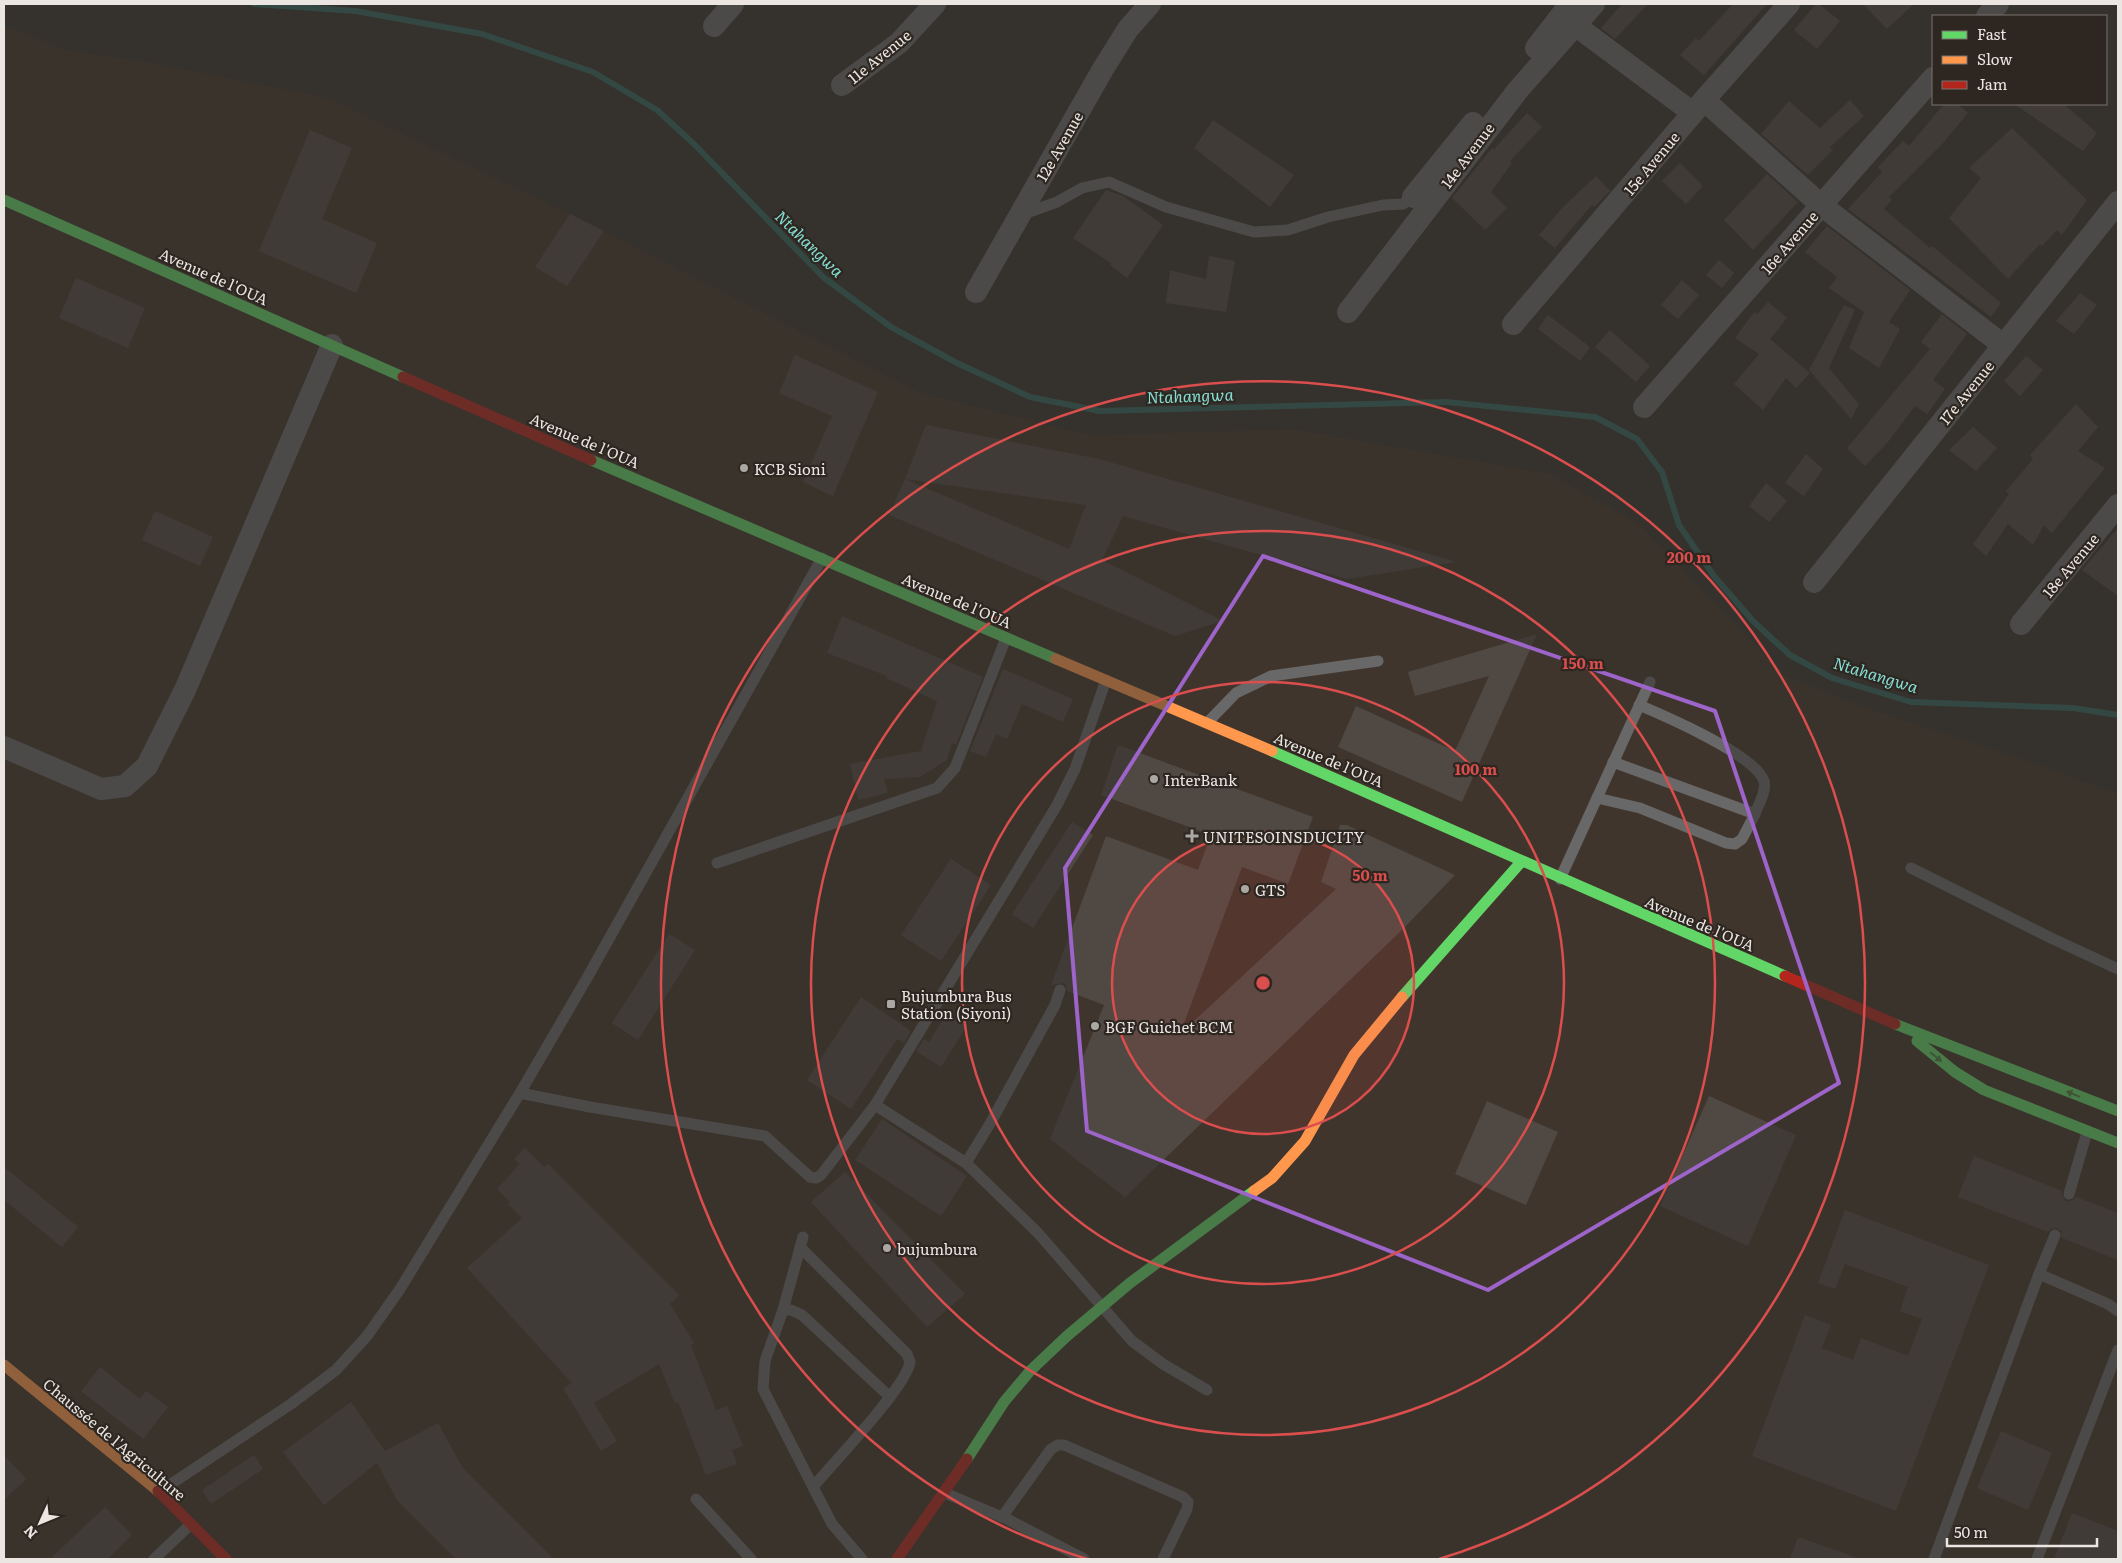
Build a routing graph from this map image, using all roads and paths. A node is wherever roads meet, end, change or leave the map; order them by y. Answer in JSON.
{"nodes":[{"id":1,"x":733,"y":4,"type":"edge"},
{"id":2,"x":935,"y":4,"type":"edge"},
{"id":3,"x":1150,"y":4,"type":"edge"},
{"id":4,"x":1594,"y":4,"type":"edge"},
{"id":5,"x":1789,"y":4,"type":"edge"},
{"id":6,"x":1998,"y":4,"type":"edge"},
{"id":7,"x":1573,"y":14,"type":"edge"},
{"id":8,"x":1988,"y":15,"type":"edge"},
{"id":9,"x":714,"y":26,"type":"dead end"},
{"id":10,"x":1932,"y":79,"type":"edge"},
{"id":11,"x":842,"y":85,"type":"dead end"},
{"id":12,"x":1699,"y":107,"type":"junction"},
{"id":13,"x":1413,"y":197,"type":"joint"},
{"id":14,"x":4,"y":200,"type":"edge"},
{"id":15,"x":2118,"y":202,"type":"edge"},
{"id":16,"x":1821,"y":205,"type":"junction"},
{"id":17,"x":1020,"y":216,"type":"junction"},
{"id":18,"x":976,"y":292,"type":"dead end"},
{"id":19,"x":1348,"y":312,"type":"dead end"},
{"id":20,"x":1513,"y":324,"type":"dead end"},
{"id":21,"x":332,"y":345,"type":"junction"},
{"id":22,"x":2003,"y":345,"type":"junction"},
{"id":23,"x":1644,"y":407,"type":"dead end"},
{"id":24,"x":2118,"y":505,"type":"edge"},
{"id":25,"x":822,"y":558,"type":"junction"},
{"id":26,"x":1814,"y":582,"type":"dead end"},
{"id":27,"x":2021,"y":624,"type":"dead end"},
{"id":28,"x":1006,"y":638,"type":"junction"},
{"id":29,"x":1378,"y":661,"type":"dead end"},
{"id":30,"x":1106,"y":680,"type":"junction"},
{"id":31,"x":1650,"y":682,"type":"dead end"},
{"id":32,"x":1639,"y":705,"type":"junction"},
{"id":33,"x":1207,"y":723,"type":"junction"},
{"id":34,"x":4,"y":747,"type":"edge"},
{"id":35,"x":1613,"y":762,"type":"junction"},
{"id":36,"x":1597,"y":798,"type":"junction"},
{"id":37,"x":1755,"y":814,"type":"junction"},
{"id":38,"x":1522,"y":861,"type":"junction"},
{"id":39,"x":717,"y":863,"type":"dead end"},
{"id":40,"x":1911,"y":868,"type":"dead end"},
{"id":41,"x":1560,"y":879,"type":"junction"},
{"id":42,"x":2118,"y":969,"type":"edge"},
{"id":43,"x":1060,"y":990,"type":"dead end"},
{"id":44,"x":1899,"y":1026,"type":"junction"},
{"id":45,"x":520,"y":1093,"type":"junction"},
{"id":46,"x":875,"y":1105,"type":"junction"},
{"id":47,"x":2092,"y":1110,"type":"junction"},
{"id":48,"x":2118,"y":1111,"type":"edge"},
{"id":49,"x":2087,"y":1132,"type":"junction"},
{"id":50,"x":2118,"y":1143,"type":"edge"},
{"id":51,"x":966,"y":1163,"type":"junction"},
{"id":52,"x":2069,"y":1194,"type":"dead end"},
{"id":53,"x":2055,"y":1235,"type":"dead end"},
{"id":54,"x":2039,"y":1274,"type":"junction"},
{"id":55,"x":1103,"y":1306,"type":"junction"},
{"id":56,"x":783,"y":1310,"type":"junction"},
{"id":57,"x":2118,"y":1311,"type":"edge"},
{"id":58,"x":2118,"y":1350,"type":"edge"},
{"id":59,"x":4,"y":1365,"type":"edge"},
{"id":60,"x":1207,"y":1390,"type":"dead end"},
{"id":61,"x":890,"y":1397,"type":"junction"},
{"id":62,"x":814,"y":1486,"type":"junction"},
{"id":63,"x":159,"y":1492,"type":"junction"},
{"id":64,"x":945,"y":1493,"type":"junction"},
{"id":65,"x":696,"y":1499,"type":"dead end"},
{"id":66,"x":1002,"y":1518,"type":"junction"},
{"id":67,"x":191,"y":1524,"type":"junction"},
{"id":68,"x":154,"y":1559,"type":"edge"},
{"id":69,"x":226,"y":1559,"type":"edge"},
{"id":70,"x":751,"y":1559,"type":"edge"},
{"id":71,"x":862,"y":1559,"type":"edge"},
{"id":72,"x":897,"y":1559,"type":"edge"},
{"id":73,"x":1084,"y":1559,"type":"edge"},
{"id":74,"x":1163,"y":1559,"type":"edge"},
{"id":75,"x":1934,"y":1559,"type":"edge"},
{"id":76,"x":2037,"y":1559,"type":"edge"}],
"edges":[{"from":1,"to":9,"type":"street"},
{"from":2,"to":11,"type":"street","name":"11e Avenue"},
{"from":3,"to":17,"type":"street","name":"12e Avenue"},
{"from":4,"to":7,"type":"street","name":"14e Avenue"},
{"from":5,"to":12,"type":"street","name":"15e Avenue"},
{"from":6,"to":8,"type":"street"},
{"from":7,"to":12,"type":"street"},
{"from":7,"to":13,"type":"street"},
{"from":7,"to":19,"type":"street","name":"14e Avenue"},
{"from":10,"to":16,"type":"street","name":"16e Avenue"},
{"from":12,"to":16,"type":"street"},
{"from":12,"to":20,"type":"street","name":"15e Avenue"},
{"from":13,"to":17,"type":"lane"},
{"from":14,"to":21,"type":"main road","name":"Avenue de l'OUA"},
{"from":15,"to":22,"type":"street","name":"17e Avenue"},
{"from":16,"to":22,"type":"street"},
{"from":16,"to":23,"type":"street","name":"16e Avenue"},
{"from":17,"to":18,"type":"street","name":"12e Avenue"},
{"from":21,"to":25,"type":"main road","name":"Avenue de l'OUA"},
{"from":21,"to":34,"type":"street"},
{"from":22,"to":26,"type":"street","name":"17e Avenue"},
{"from":24,"to":27,"type":"street","name":"18e Avenue"},
{"from":25,"to":28,"type":"main road","name":"Avenue de l'OUA"},
{"from":25,"to":45,"type":"lane"},
{"from":28,"to":30,"type":"main road","name":"Avenue de l'OUA"},
{"from":28,"to":39,"type":"lane"},
{"from":29,"to":33,"type":"lane"},
{"from":30,"to":33,"type":"main road","name":"Avenue de l'OUA"},
{"from":30,"to":46,"type":"lane"},
{"from":31,"to":32,"type":"lane"},
{"from":32,"to":35,"type":"lane"},
{"from":32,"to":37,"type":"lane"},
{"from":33,"to":38,"type":"main road","name":"Avenue de l'OUA"},
{"from":35,"to":36,"type":"lane"},
{"from":35,"to":37,"type":"lane"},
{"from":36,"to":37,"type":"lane"},
{"from":36,"to":41,"type":"lane"},
{"from":38,"to":41,"type":"main road","name":"Avenue de l'OUA"},
{"from":38,"to":55,"type":"main road"},
{"from":40,"to":42,"type":"lane"},
{"from":41,"to":44,"type":"main road","name":"Avenue de l'OUA"},
{"from":43,"to":51,"type":"lane"},
{"from":47,"to":44,"type":"main road","name":"Avenue de l'OUA","one_way":true},
{"from":44,"to":49,"type":"main road","name":"Avenue de l'OUA","one_way":true},
{"from":45,"to":46,"type":"lane"},
{"from":45,"to":63,"type":"lane"},
{"from":46,"to":51,"type":"lane"},
{"from":47,"to":48,"type":"main road","name":"Avenue de l'OUA"},
{"from":47,"to":49,"type":"main road"},
{"from":49,"to":50,"type":"main road","name":"Avenue de l'OUA"},
{"from":49,"to":52,"type":"lane"},
{"from":51,"to":55,"type":"lane"},
{"from":53,"to":54,"type":"lane"},
{"from":54,"to":57,"type":"lane"},
{"from":54,"to":75,"type":"lane"},
{"from":55,"to":60,"type":"lane"},
{"from":55,"to":64,"type":"main road"},
{"from":56,"to":61,"type":"lane"},
{"from":56,"to":61,"type":"lane"},
{"from":56,"to":62,"type":"lane"},
{"from":58,"to":76,"type":"lane"},
{"from":59,"to":63,"type":"main road","name":"Chaussée de l'Agriculture"},
{"from":61,"to":62,"type":"lane"},
{"from":62,"to":71,"type":"lane"},
{"from":63,"to":67,"type":"main road","name":"Chaussée de l'Agriculture"},
{"from":64,"to":66,"type":"lane"},
{"from":64,"to":72,"type":"main road"},
{"from":65,"to":70,"type":"lane"},
{"from":66,"to":73,"type":"lane"},
{"from":66,"to":74,"type":"lane"},
{"from":67,"to":68,"type":"lane"},
{"from":67,"to":69,"type":"main road","name":"Chaussée de l'Agriculture"}]}
